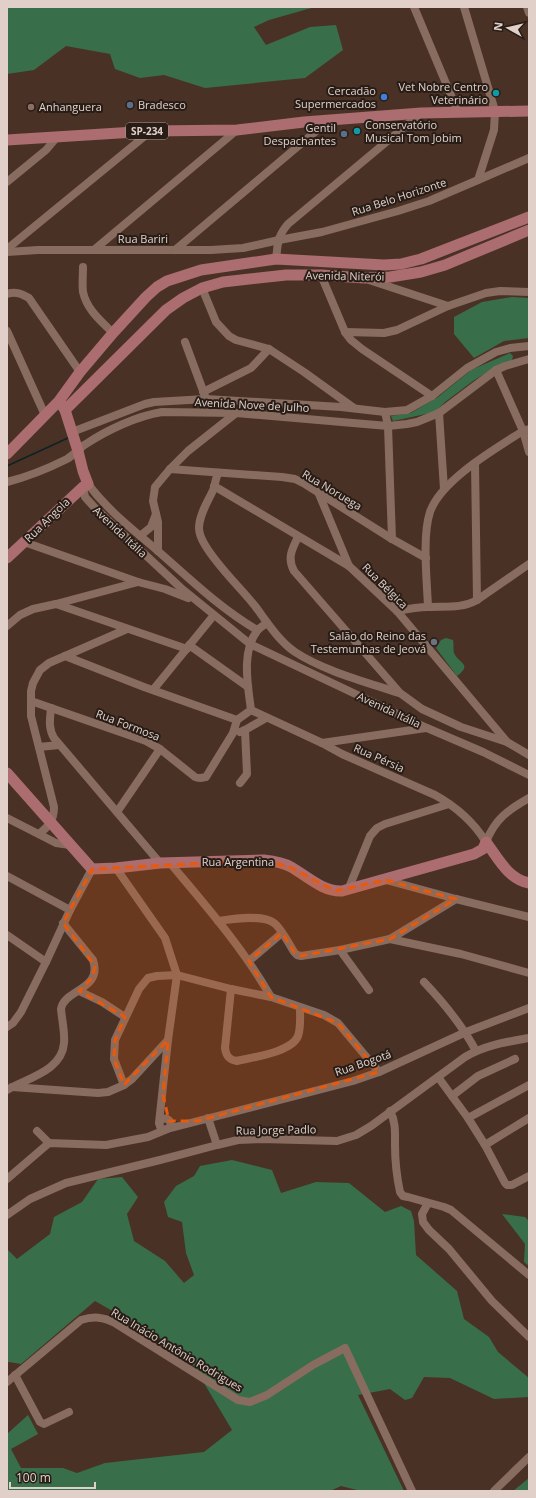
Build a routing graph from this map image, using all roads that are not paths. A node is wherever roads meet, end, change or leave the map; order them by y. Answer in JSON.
{"nodes":[{"id":1,"x":414,"y":7,"type":"edge"},
{"id":2,"x":464,"y":7,"type":"edge"},
{"id":3,"x":527,"y":7,"type":"edge"},
{"id":4,"x":529,"y":13,"type":"edge"},
{"id":5,"x":495,"y":111,"type":"junction"},
{"id":6,"x":529,"y":111,"type":"edge"},
{"id":7,"x":458,"y":112,"type":"junction"},
{"id":8,"x":421,"y":114,"type":"junction"},
{"id":9,"x":328,"y":120,"type":"junction"},
{"id":10,"x":237,"y":130,"type":"junction"},
{"id":11,"x":151,"y":131,"type":"junction"},
{"id":12,"x":57,"y":138,"type":"junction"},
{"id":13,"x":7,"y":140,"type":"edge"},
{"id":14,"x":529,"y":158,"type":"edge"},
{"id":15,"x":478,"y":180,"type":"junction"},
{"id":16,"x":7,"y":182,"type":"edge"},
{"id":17,"x":529,"y":217,"type":"edge"},
{"id":18,"x":529,"y":230,"type":"edge"},
{"id":19,"x":476,"y":238,"type":"junction"},
{"id":20,"x":279,"y":240,"type":"junction"},
{"id":21,"x":95,"y":249,"type":"junction"},
{"id":22,"x":481,"y":249,"type":"junction"},
{"id":23,"x":7,"y":250,"type":"edge"},
{"id":24,"x":175,"y":250,"type":"junction"},
{"id":25,"x":276,"y":259,"type":"junction"},
{"id":26,"x":222,"y":266,"type":"junction"},
{"id":27,"x":83,"y":267,"type":"dead end"},
{"id":28,"x":201,"y":270,"type":"junction"},
{"id":29,"x":321,"y":275,"type":"junction"},
{"id":30,"x":364,"y":278,"type":"junction"},
{"id":31,"x":222,"y":282,"type":"junction"},
{"id":32,"x":203,"y":288,"type":"junction"},
{"id":33,"x":529,"y":292,"type":"edge"},
{"id":34,"x":7,"y":294,"type":"edge"},
{"id":35,"x":448,"y":306,"type":"junction"},
{"id":36,"x":7,"y":331,"type":"edge"},
{"id":37,"x":345,"y":332,"type":"junction"},
{"id":38,"x":113,"y":333,"type":"junction"},
{"id":39,"x":185,"y":342,"type":"dead end"},
{"id":40,"x":529,"y":346,"type":"edge"},
{"id":41,"x":269,"y":350,"type":"junction"},
{"id":42,"x":529,"y":360,"type":"edge"},
{"id":43,"x":496,"y":370,"type":"junction"},
{"id":44,"x":80,"y":372,"type":"junction"},
{"id":45,"x":204,"y":396,"type":"junction"},
{"id":46,"x":432,"y":396,"type":"junction"},
{"id":47,"x":62,"y":405,"type":"junction"},
{"id":48,"x":355,"y":409,"type":"junction"},
{"id":49,"x":385,"y":412,"type":"junction"},
{"id":50,"x":236,"y":413,"type":"junction"},
{"id":51,"x":439,"y":413,"type":"junction"},
{"id":52,"x":45,"y":415,"type":"junction"},
{"id":53,"x":388,"y":426,"type":"junction"},
{"id":54,"x":526,"y":430,"type":"edge"},
{"id":55,"x":72,"y":432,"type":"junction"},
{"id":56,"x":78,"y":451,"type":"junction"},
{"id":57,"x":529,"y":452,"type":"edge"},
{"id":58,"x":7,"y":454,"type":"edge"},
{"id":59,"x":475,"y":463,"type":"junction"},
{"id":60,"x":170,"y":469,"type":"junction"},
{"id":61,"x":218,"y":473,"type":"junction"},
{"id":62,"x":16,"y":480,"type":"junction"},
{"id":63,"x":7,"y":482,"type":"edge"},
{"id":64,"x":86,"y":485,"type":"junction"},
{"id":65,"x":214,"y":486,"type":"junction"},
{"id":66,"x":7,"y":488,"type":"edge"},
{"id":67,"x":444,"y":489,"type":"junction"},
{"id":68,"x":319,"y":494,"type":"junction"},
{"id":69,"x":156,"y":514,"type":"junction"},
{"id":70,"x":140,"y":536,"type":"junction"},
{"id":71,"x":298,"y":537,"type":"junction"},
{"id":72,"x":392,"y":539,"type":"junction"},
{"id":73,"x":24,"y":542,"type":"junction"},
{"id":74,"x":158,"y":551,"type":"junction"},
{"id":75,"x":7,"y":558,"type":"edge"},
{"id":76,"x":426,"y":558,"type":"junction"},
{"id":77,"x":529,"y":564,"type":"edge"},
{"id":78,"x":349,"y":566,"type":"junction"},
{"id":79,"x":138,"y":582,"type":"junction"},
{"id":80,"x":194,"y":600,"type":"junction"},
{"id":81,"x":477,"y":600,"type":"junction"},
{"id":82,"x":56,"y":604,"type":"junction"},
{"id":83,"x":428,"y":607,"type":"junction"},
{"id":84,"x":397,"y":611,"type":"junction"},
{"id":85,"x":214,"y":615,"type":"junction"},
{"id":86,"x":267,"y":623,"type":"junction"},
{"id":87,"x":7,"y":626,"type":"edge"},
{"id":88,"x":127,"y":629,"type":"junction"},
{"id":89,"x":257,"y":630,"type":"junction"},
{"id":90,"x":250,"y":644,"type":"junction"},
{"id":91,"x":188,"y":647,"type":"junction"},
{"id":92,"x":65,"y":656,"type":"junction"},
{"id":93,"x":381,"y":671,"type":"junction"},
{"id":94,"x":378,"y":686,"type":"junction"},
{"id":95,"x":248,"y":687,"type":"junction"},
{"id":96,"x":153,"y":690,"type":"junction"},
{"id":97,"x":400,"y":693,"type":"junction"},
{"id":98,"x":31,"y":701,"type":"junction"},
{"id":99,"x":51,"y":708,"type":"junction"},
{"id":100,"x":251,"y":710,"type":"junction"},
{"id":101,"x":266,"y":718,"type":"junction"},
{"id":102,"x":238,"y":720,"type":"junction"},
{"id":103,"x":489,"y":721,"type":"junction"},
{"id":104,"x":427,"y":728,"type":"junction"},
{"id":105,"x":245,"y":730,"type":"junction"},
{"id":106,"x":233,"y":733,"type":"junction"},
{"id":107,"x":484,"y":734,"type":"junction"},
{"id":108,"x":507,"y":742,"type":"junction"},
{"id":109,"x":322,"y":743,"type":"junction"},
{"id":110,"x":59,"y":745,"type":"junction"},
{"id":111,"x":39,"y":747,"type":"junction"},
{"id":112,"x":160,"y":749,"type":"junction"},
{"id":113,"x":529,"y":755,"type":"edge"},
{"id":114,"x":7,"y":773,"type":"edge"},
{"id":115,"x":529,"y":775,"type":"edge"},
{"id":116,"x":240,"y":783,"type":"dead end"},
{"id":117,"x":529,"y":798,"type":"edge"},
{"id":118,"x":449,"y":804,"type":"junction"},
{"id":119,"x":117,"y":812,"type":"junction"},
{"id":120,"x":7,"y":818,"type":"edge"},
{"id":121,"x":51,"y":824,"type":"junction"},
{"id":122,"x":39,"y":834,"type":"junction"},
{"id":123,"x":486,"y":842,"type":"junction"},
{"id":124,"x":70,"y":845,"type":"junction"},
{"id":125,"x":165,"y":863,"type":"junction"},
{"id":126,"x":116,"y":868,"type":"junction"},
{"id":127,"x":92,"y":869,"type":"junction"},
{"id":128,"x":7,"y":876,"type":"edge"},
{"id":129,"x":386,"y":880,"type":"junction"},
{"id":130,"x":529,"y":883,"type":"edge"},
{"id":131,"x":348,"y":890,"type":"junction"},
{"id":132,"x":456,"y":899,"type":"junction"},
{"id":133,"x":70,"y":910,"type":"junction"},
{"id":134,"x":529,"y":917,"type":"edge"},
{"id":135,"x":218,"y":921,"type":"junction"},
{"id":136,"x":63,"y":922,"type":"junction"},
{"id":137,"x":282,"y":933,"type":"junction"},
{"id":138,"x":7,"y":935,"type":"edge"},
{"id":139,"x":390,"y":939,"type":"junction"},
{"id":140,"x":340,"y":950,"type":"junction"},
{"id":141,"x":46,"y":962,"type":"junction"},
{"id":142,"x":249,"y":962,"type":"junction"},
{"id":143,"x":529,"y":973,"type":"edge"},
{"id":144,"x":177,"y":975,"type":"junction"},
{"id":145,"x":424,"y":982,"type":"dead end"},
{"id":146,"x":231,"y":989,"type":"junction"},
{"id":147,"x":369,"y":990,"type":"dead end"},
{"id":148,"x":79,"y":991,"type":"junction"},
{"id":149,"x":271,"y":997,"type":"junction"},
{"id":150,"x":300,"y":1008,"type":"junction"},
{"id":151,"x":529,"y":1008,"type":"edge"},
{"id":152,"x":126,"y":1017,"type":"junction"},
{"id":153,"x":8,"y":1026,"type":"edge"},
{"id":154,"x":466,"y":1032,"type":"junction"},
{"id":155,"x":529,"y":1038,"type":"edge"},
{"id":156,"x":168,"y":1040,"type":"junction"},
{"id":157,"x":476,"y":1050,"type":"junction"},
{"id":158,"x":515,"y":1060,"type":"dead end"},
{"id":159,"x":379,"y":1072,"type":"junction"},
{"id":160,"x":438,"y":1077,"type":"junction"},
{"id":161,"x":124,"y":1085,"type":"junction"},
{"id":162,"x":529,"y":1085,"type":"edge"},
{"id":163,"x":9,"y":1088,"type":"edge"},
{"id":164,"x":452,"y":1096,"type":"junction"},
{"id":165,"x":390,"y":1111,"type":"junction"},
{"id":166,"x":208,"y":1118,"type":"junction"},
{"id":167,"x":468,"y":1118,"type":"junction"},
{"id":168,"x":529,"y":1118,"type":"edge"},
{"id":169,"x":164,"y":1124,"type":"junction"},
{"id":170,"x":37,"y":1131,"type":"dead end"},
{"id":171,"x":49,"y":1143,"type":"junction"},
{"id":172,"x":217,"y":1144,"type":"junction"},
{"id":173,"x":485,"y":1145,"type":"junction"},
{"id":174,"x":7,"y":1179,"type":"edge"},
{"id":175,"x":527,"y":1180,"type":"edge"},
{"id":176,"x":428,"y":1203,"type":"junction"},
{"id":177,"x":7,"y":1215,"type":"edge"},
{"id":178,"x":529,"y":1276,"type":"edge"},
{"id":179,"x":529,"y":1337,"type":"edge"},
{"id":180,"x":15,"y":1375,"type":"junction"},
{"id":181,"x":7,"y":1382,"type":"edge"},
{"id":182,"x":69,"y":1412,"type":"dead end"},
{"id":183,"x":529,"y":1457,"type":"edge"},
{"id":184,"x":412,"y":1491,"type":"edge"},
{"id":185,"x":494,"y":1491,"type":"edge"}],
"edges":[{"from":1,"to":7,"type":"street"},
{"from":2,"to":5,"type":"street"},
{"from":3,"to":4,"type":"street"},
{"from":5,"to":6,"type":"main road","number":"SP-234"},
{"from":5,"to":7,"type":"main road","number":"SP-234"},
{"from":5,"to":15,"type":"street"},
{"from":7,"to":8,"type":"main road","number":"SP-234"},
{"from":8,"to":9,"type":"main road","number":"SP-234"},
{"from":8,"to":20,"type":"street"},
{"from":9,"to":10,"type":"main road","number":"SP-234"},
{"from":9,"to":24,"type":"street"},
{"from":10,"to":11,"type":"main road","number":"SP-234"},
{"from":10,"to":21,"type":"street"},
{"from":11,"to":12,"type":"main road","number":"SP-234"},
{"from":11,"to":23,"type":"street"},
{"from":12,"to":13,"type":"main road","number":"SP-234"},
{"from":12,"to":16,"type":"street"},
{"from":14,"to":15,"type":"street","name":"Rua Belo Horizonte"},
{"from":15,"to":20,"type":"street","name":"Rua Belo Horizonte"},
{"from":17,"to":19,"type":"main road","name":"Avenida Niterói"},
{"from":18,"to":22,"type":"main road","name":"Avenida Niterói"},
{"from":19,"to":22,"type":"main road"},
{"from":19,"to":25,"type":"main road","name":"Avenida Niterói"},
{"from":20,"to":24,"type":"street","name":"Rua Bariri"},
{"from":20,"to":25,"type":"street"},
{"from":21,"to":23,"type":"street","name":"Rua Bariri"},
{"from":21,"to":24,"type":"street","name":"Rua Bariri"},
{"from":22,"to":30,"type":"main road","name":"Avenida Niterói"},
{"from":25,"to":26,"type":"main road","name":"Avenida Niterói"},
{"from":26,"to":28,"type":"main road","name":"Avenida Niterói"},
{"from":26,"to":31,"type":"main road"},
{"from":27,"to":38,"type":"street"},
{"from":28,"to":32,"type":"main road"},
{"from":28,"to":38,"type":"main road","name":"Avenida Niterói"},
{"from":29,"to":30,"type":"main road","name":"Avenida Niterói"},
{"from":29,"to":31,"type":"main road","name":"Avenida Niterói"},
{"from":29,"to":37,"type":"street"},
{"from":30,"to":35,"type":"street"},
{"from":31,"to":32,"type":"main road","name":"Avenida Niterói"},
{"from":32,"to":41,"type":"street"},
{"from":32,"to":47,"type":"main road","name":"Avenida Niterói"},
{"from":33,"to":35,"type":"street"},
{"from":34,"to":44,"type":"street"},
{"from":35,"to":37,"type":"street"},
{"from":36,"to":52,"type":"street"},
{"from":37,"to":46,"type":"street"},
{"from":38,"to":44,"type":"main road","name":"Avenida Niterói"},
{"from":39,"to":45,"type":"street"},
{"from":40,"to":46,"type":"street","name":"Avenida Nove de Julho"},
{"from":41,"to":45,"type":"street"},
{"from":41,"to":48,"type":"street"},
{"from":42,"to":43,"type":"street","name":"Avenida Nove de Julho"},
{"from":43,"to":51,"type":"street","name":"Avenida Nove de Julho"},
{"from":43,"to":54,"type":"street"},
{"from":44,"to":47,"type":"main road","name":"Avenida Niterói"},
{"from":45,"to":48,"type":"street","name":"Avenida Nove de Julho"},
{"from":45,"to":55,"type":"street","name":"Avenida Nove de Julho"},
{"from":46,"to":49,"type":"street","name":"Avenida Nove de Julho"},
{"from":47,"to":52,"type":"main road"},
{"from":47,"to":55,"type":"main road","name":"Avenida Itália"},
{"from":48,"to":49,"type":"street","name":"Avenida Nove de Julho"},
{"from":49,"to":53,"type":"street"},
{"from":50,"to":53,"type":"street","name":"Avenida Nove de Julho"},
{"from":50,"to":56,"type":"street","name":"Avenida Nove de Julho"},
{"from":50,"to":60,"type":"street"},
{"from":51,"to":53,"type":"street","name":"Avenida Nove de Julho"},
{"from":51,"to":67,"type":"street"},
{"from":52,"to":58,"type":"main road"},
{"from":53,"to":72,"type":"street"},
{"from":54,"to":57,"type":"street"},
{"from":54,"to":59,"type":"street"},
{"from":55,"to":56,"type":"main road","name":"Avenida Itália"},
{"from":56,"to":62,"type":"street","name":"Avenida Nove de Julho"},
{"from":56,"to":64,"type":"main road","name":"Avenida Itália"},
{"from":59,"to":67,"type":"street"},
{"from":59,"to":81,"type":"street"},
{"from":60,"to":61,"type":"street","name":"Rua Noruega"},
{"from":60,"to":69,"type":"street"},
{"from":61,"to":65,"type":"street","name":"Avenida Itália"},
{"from":61,"to":68,"type":"street","name":"Rua Noruega"},
{"from":62,"to":63,"type":"street","name":"Avenida Nove de Julho"},
{"from":62,"to":66,"type":"street"},
{"from":64,"to":70,"type":"street","name":"Avenida Itália"},
{"from":64,"to":73,"type":"main road","name":"Rua Angola"},
{"from":64,"to":80,"type":"street","name":"Avenida Itália"},
{"from":65,"to":71,"type":"street","name":"Rua Bélgica"},
{"from":65,"to":86,"type":"street","name":"Avenida Itália"},
{"from":67,"to":76,"type":"street"},
{"from":68,"to":72,"type":"street","name":"Rua Noruega"},
{"from":68,"to":78,"type":"street"},
{"from":69,"to":70,"type":"street"},
{"from":69,"to":74,"type":"street"},
{"from":70,"to":74,"type":"street","name":"Avenida Itália"},
{"from":71,"to":78,"type":"street","name":"Rua Bélgica"},
{"from":71,"to":93,"type":"street"},
{"from":72,"to":76,"type":"street","name":"Rua Noruega"},
{"from":73,"to":75,"type":"main road","name":"Rua Angola"},
{"from":73,"to":79,"type":"street"},
{"from":74,"to":89,"type":"street","name":"Avenida Itália"},
{"from":76,"to":83,"type":"street"},
{"from":77,"to":81,"type":"street"},
{"from":78,"to":84,"type":"street","name":"Rua Bélgica"},
{"from":79,"to":80,"type":"street"},
{"from":79,"to":82,"type":"street"},
{"from":80,"to":85,"type":"street","name":"Avenida Itália"},
{"from":81,"to":83,"type":"street"},
{"from":82,"to":87,"type":"street"},
{"from":82,"to":88,"type":"street"},
{"from":83,"to":84,"type":"street"},
{"from":84,"to":103,"type":"street","name":"Rua Bélgica"},
{"from":85,"to":90,"type":"street","name":"Avenida Itália"},
{"from":85,"to":91,"type":"street"},
{"from":86,"to":89,"type":"street"},
{"from":86,"to":94,"type":"street","name":"Avenida Itália"},
{"from":88,"to":91,"type":"street"},
{"from":88,"to":92,"type":"street"},
{"from":89,"to":90,"type":"street"},
{"from":90,"to":95,"type":"street"},
{"from":90,"to":104,"type":"street","name":"Avenida Itália"},
{"from":91,"to":95,"type":"street"},
{"from":91,"to":96,"type":"street"},
{"from":92,"to":96,"type":"street"},
{"from":92,"to":98,"type":"street"},
{"from":93,"to":94,"type":"street"},
{"from":93,"to":97,"type":"street"},
{"from":94,"to":97,"type":"street","name":"Avenida Itália"},
{"from":95,"to":100,"type":"street"},
{"from":96,"to":102,"type":"street"},
{"from":97,"to":107,"type":"street"},
{"from":98,"to":99,"type":"street","name":"Rua Formosa"},
{"from":98,"to":111,"type":"street"},
{"from":99,"to":110,"type":"street"},
{"from":99,"to":112,"type":"street","name":"Rua Formosa"},
{"from":100,"to":101,"type":"street","name":"Rua Pérsia"},
{"from":100,"to":102,"type":"street"},
{"from":101,"to":105,"type":"street"},
{"from":101,"to":109,"type":"street","name":"Rua Pérsia"},
{"from":102,"to":106,"type":"street","name":"Rua Formosa"},
{"from":103,"to":107,"type":"street"},
{"from":103,"to":108,"type":"street","name":"Rua Bélgica"},
{"from":104,"to":109,"type":"street"},
{"from":104,"to":115,"type":"street","name":"Avenida Itália"},
{"from":105,"to":106,"type":"street"},
{"from":105,"to":116,"type":"street"},
{"from":106,"to":112,"type":"street","name":"Rua Formosa"},
{"from":107,"to":108,"type":"street"},
{"from":108,"to":113,"type":"street"},
{"from":109,"to":118,"type":"street","name":"Rua Pérsia"},
{"from":110,"to":111,"type":"street"},
{"from":110,"to":119,"type":"street"},
{"from":111,"to":121,"type":"street"},
{"from":112,"to":119,"type":"street"},
{"from":114,"to":121,"type":"main road"},
{"from":117,"to":123,"type":"street"},
{"from":118,"to":123,"type":"street","name":"Rua Pérsia"},
{"from":118,"to":131,"type":"street"},
{"from":119,"to":125,"type":"street"},
{"from":120,"to":122,"type":"street"},
{"from":121,"to":122,"type":"street"},
{"from":121,"to":124,"type":"main road"},
{"from":122,"to":124,"type":"street"},
{"from":123,"to":129,"type":"main road","name":"Rua Argentina"},
{"from":123,"to":130,"type":"main road"},
{"from":124,"to":127,"type":"main road"},
{"from":125,"to":126,"type":"main road","name":"Rua Argentina"},
{"from":125,"to":131,"type":"main road","name":"Rua Argentina"},
{"from":125,"to":135,"type":"street"},
{"from":126,"to":127,"type":"main road","name":"Rua Argentina"},
{"from":126,"to":144,"type":"street"},
{"from":127,"to":133,"type":"street"},
{"from":128,"to":133,"type":"street"},
{"from":129,"to":131,"type":"main road","name":"Rua Argentina"},
{"from":129,"to":132,"type":"street"},
{"from":132,"to":134,"type":"street"},
{"from":132,"to":139,"type":"street"},
{"from":133,"to":136,"type":"street"},
{"from":135,"to":137,"type":"street"},
{"from":135,"to":142,"type":"street"},
{"from":136,"to":141,"type":"street"},
{"from":136,"to":148,"type":"street"},
{"from":137,"to":140,"type":"street"},
{"from":137,"to":142,"type":"street"},
{"from":138,"to":141,"type":"street"},
{"from":139,"to":140,"type":"street"},
{"from":139,"to":143,"type":"street"},
{"from":140,"to":147,"type":"street"},
{"from":141,"to":153,"type":"street"},
{"from":142,"to":149,"type":"street"},
{"from":144,"to":146,"type":"street"},
{"from":144,"to":152,"type":"street"},
{"from":144,"to":156,"type":"street"},
{"from":145,"to":154,"type":"street"},
{"from":146,"to":149,"type":"street"},
{"from":146,"to":150,"type":"street"},
{"from":148,"to":152,"type":"street"},
{"from":148,"to":163,"type":"street"},
{"from":149,"to":150,"type":"street"},
{"from":150,"to":159,"type":"street"},
{"from":151,"to":154,"type":"street","name":"Rua Bogotá"},
{"from":152,"to":161,"type":"street"},
{"from":154,"to":157,"type":"street"},
{"from":154,"to":159,"type":"street","name":"Rua Bogotá"},
{"from":155,"to":157,"type":"street","name":"Rua Jorge Padlo"},
{"from":156,"to":161,"type":"street"},
{"from":156,"to":169,"type":"street"},
{"from":157,"to":160,"type":"street","name":"Rua Jorge Padlo"},
{"from":158,"to":164,"type":"street"},
{"from":159,"to":166,"type":"street","name":"Rua Bogotá"},
{"from":160,"to":164,"type":"street"},
{"from":160,"to":165,"type":"street","name":"Rua Jorge Padlo"},
{"from":161,"to":163,"type":"street"},
{"from":162,"to":167,"type":"street"},
{"from":164,"to":167,"type":"street"},
{"from":165,"to":172,"type":"street","name":"Rua Jorge Padlo"},
{"from":165,"to":176,"type":"street"},
{"from":166,"to":169,"type":"street","name":"Rua Bogotá"},
{"from":166,"to":172,"type":"street"},
{"from":167,"to":173,"type":"street"},
{"from":168,"to":173,"type":"street"},
{"from":169,"to":171,"type":"street"},
{"from":170,"to":171,"type":"street"},
{"from":171,"to":174,"type":"street"},
{"from":172,"to":177,"type":"street","name":"Rua Jorge Padlo"},
{"from":173,"to":175,"type":"street"},
{"from":176,"to":178,"type":"street"},
{"from":176,"to":179,"type":"street"},
{"from":180,"to":181,"type":"street","name":"Rua Inácio Antônio Rodrigues"},
{"from":180,"to":182,"type":"street"},
{"from":180,"to":184,"type":"street","name":"Rua Inácio Antônio Rodrigues"},
{"from":183,"to":185,"type":"street"}]}
